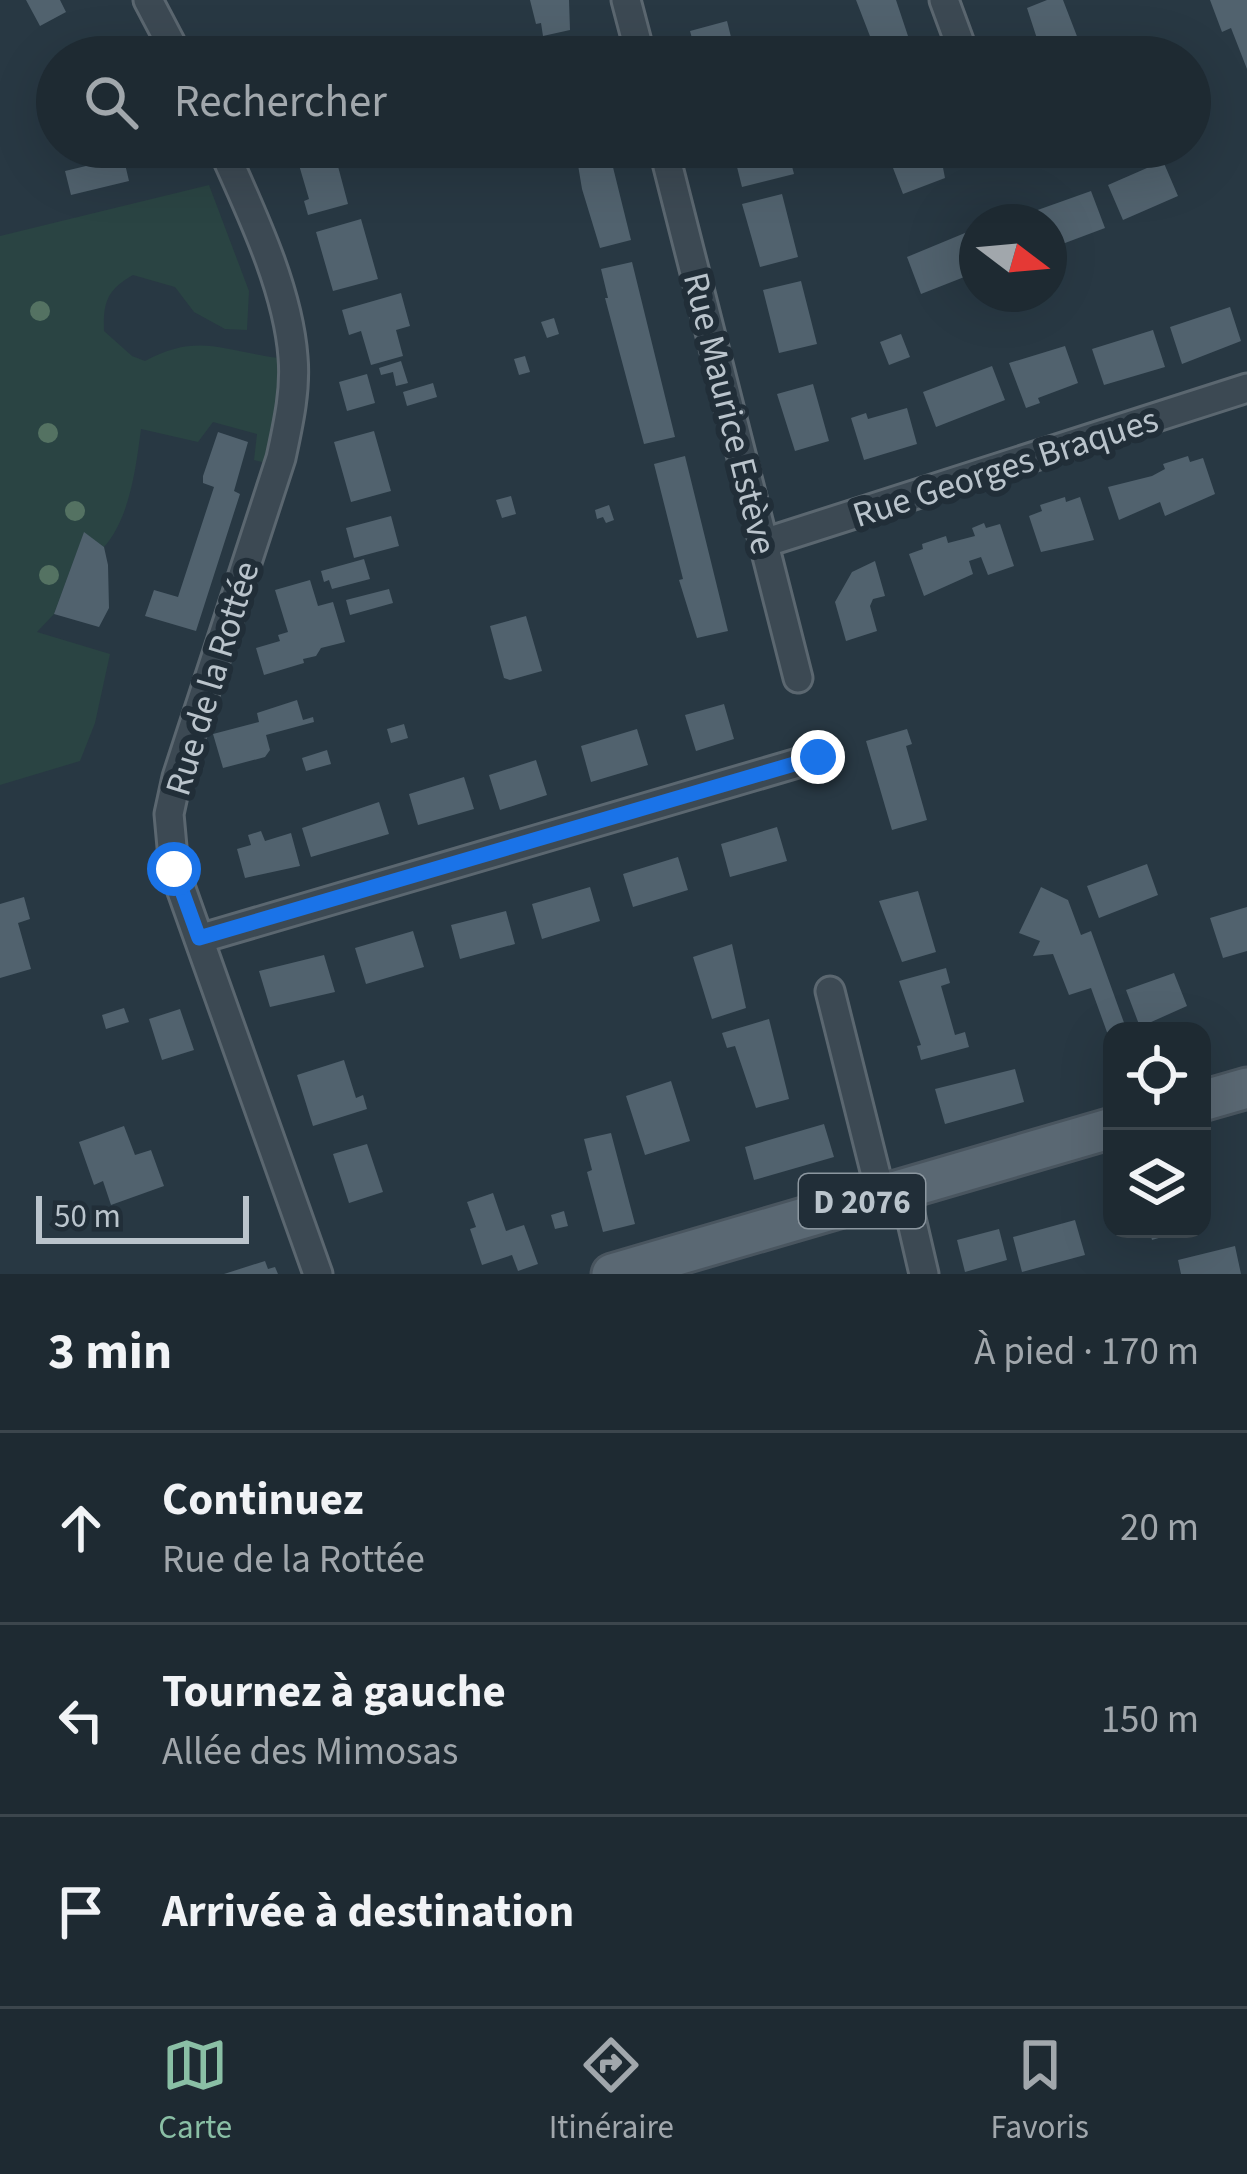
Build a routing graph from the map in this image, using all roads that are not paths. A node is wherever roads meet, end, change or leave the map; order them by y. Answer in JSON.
{"nodes":[{"id":1,"x":148,"y":0,"type":"edge"},
{"id":2,"x":626,"y":0,"type":"edge"},
{"id":3,"x":944,"y":0,"type":"edge"},
{"id":4,"x":167,"y":36,"type":"edge"},
{"id":5,"x":635,"y":36,"type":"edge"},
{"id":6,"x":957,"y":36,"type":"edge"},
{"id":7,"x":231,"y":168,"type":"edge"},
{"id":8,"x":668,"y":168,"type":"edge"},
{"id":9,"x":1247,"y":388,"type":"edge"},
{"id":10,"x":764,"y":543,"type":"junction"},
{"id":11,"x":798,"y":678,"type":"dead end"},
{"id":12,"x":818,"y":757,"type":"dead end"},
{"id":13,"x":199,"y":938,"type":"junction"},
{"id":14,"x":830,"y":991,"type":"dead end"},
{"id":15,"x":1247,"y":1088,"type":"edge"},
{"id":16,"x":1211,"y":1098,"type":"edge"},
{"id":17,"x":1103,"y":1130,"type":"edge"},
{"id":18,"x":893,"y":1192,"type":"junction"},
{"id":19,"x":679,"y":1265,"type":"edge"},
{"id":20,"x":318,"y":1274,"type":"edge"},
{"id":21,"x":612,"y":1274,"type":"edge"},
{"id":22,"x":924,"y":1274,"type":"edge"}],
"edges":[{"from":1,"to":4,"type":"street"},
{"from":2,"to":5,"type":"street"},
{"from":3,"to":6,"type":"street"},
{"from":7,"to":13,"type":"street","name":"Rue de la Rottée"},
{"from":8,"to":10,"type":"street","name":"Rue Maurice Estève"},
{"from":9,"to":10,"type":"street","name":"Rue Georges Braques"},
{"from":10,"to":11,"type":"street","name":"Rue Maurice Estève"},
{"from":12,"to":13,"type":"street"},
{"from":13,"to":20,"type":"street","name":"Rue de la Rottée"},
{"from":14,"to":18,"type":"street"},
{"from":15,"to":16,"type":"main road"},
{"from":17,"to":18,"type":"main road","number":"D 2076"},
{"from":18,"to":19,"type":"main road","number":"D 2076"},
{"from":18,"to":22,"type":"street"},
{"from":19,"to":21,"type":"main road","number":"D 2076"}]}
